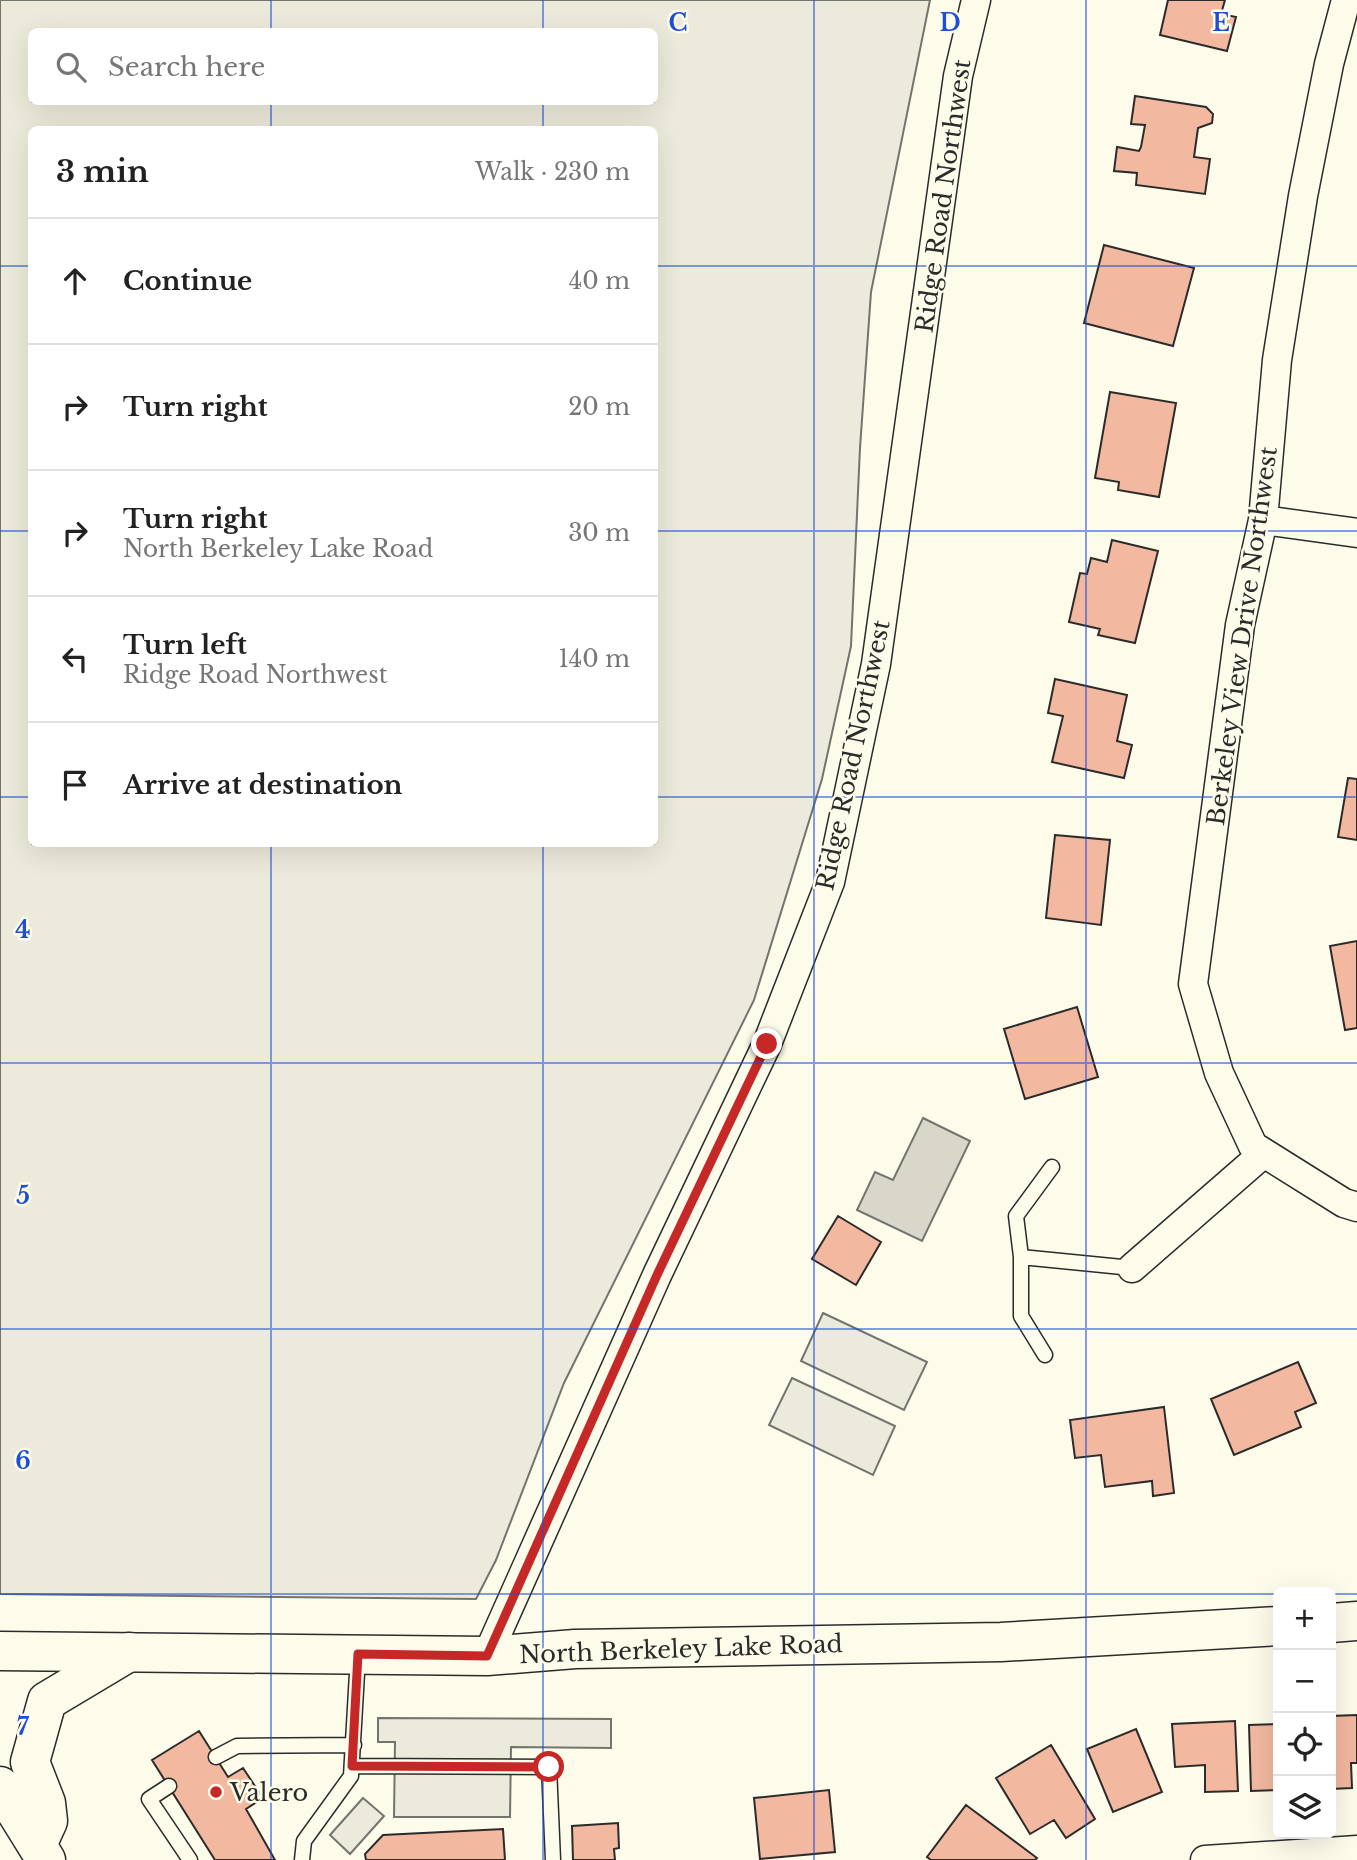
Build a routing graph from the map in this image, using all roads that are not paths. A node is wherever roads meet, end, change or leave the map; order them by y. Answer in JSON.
{"nodes":[{"id":1,"x":976,"y":0,"type":"edge"},
{"id":2,"x":1346,"y":0,"type":"edge"},
{"id":3,"x":1264,"y":520,"type":"junction"},
{"id":4,"x":1357,"y":533,"type":"edge"},
{"id":5,"x":1264,"y":1153,"type":"junction"},
{"id":6,"x":1052,"y":1167,"type":"dead end"},
{"id":7,"x":1357,"y":1207,"type":"edge"},
{"id":8,"x":1021,"y":1257,"type":"junction"},
{"id":9,"x":1132,"y":1268,"type":"joint"},
{"id":10,"x":1045,"y":1355,"type":"dead end"},
{"id":11,"x":1357,"y":1621,"type":"edge"},
{"id":12,"x":1336,"y":1623,"type":"edge"},
{"id":13,"x":1273,"y":1626,"type":"edge"},
{"id":14,"x":0,"y":1651,"type":"edge"},
{"id":15,"x":129,"y":1652,"type":"junction"},
{"id":16,"x":358,"y":1654,"type":"junction"},
{"id":17,"x":487,"y":1656,"type":"junction"},
{"id":18,"x":354,"y":1745,"type":"junction"},
{"id":19,"x":216,"y":1757,"type":"dead end"},
{"id":20,"x":352,"y":1766,"type":"junction"},
{"id":21,"x":0,"y":1786,"type":"edge"},
{"id":22,"x":169,"y":1786,"type":"dead end"},
{"id":23,"x":1357,"y":1850,"type":"edge"},
{"id":24,"x":42,"y":1853,"type":"edge"},
{"id":25,"x":190,"y":1860,"type":"edge"},
{"id":26,"x":302,"y":1860,"type":"edge"},
{"id":27,"x":553,"y":1860,"type":"edge"},
{"id":28,"x":1205,"y":1860,"type":"edge"}],
"edges":[{"from":1,"to":17,"type":"street","name":"Ridge Road Northwest"},
{"from":2,"to":3,"type":"street","name":"Berkeley View Drive Northwest"},
{"from":3,"to":4,"type":"street"},
{"from":3,"to":5,"type":"street","name":"Berkeley View Drive Northwest"},
{"from":5,"to":7,"type":"street","name":"Berkeley View Drive Northwest"},
{"from":5,"to":9,"type":"street"},
{"from":6,"to":8,"type":"lane"},
{"from":8,"to":9,"type":"lane"},
{"from":8,"to":10,"type":"lane"},
{"from":11,"to":12,"type":"main road"},
{"from":13,"to":17,"type":"main road","name":"North Berkeley Lake Road"},
{"from":14,"to":15,"type":"main road","name":"North Berkeley Lake Road"},
{"from":15,"to":16,"type":"main road","name":"North Berkeley Lake Road"},
{"from":15,"to":24,"type":"main road"},
{"from":16,"to":17,"type":"main road","name":"North Berkeley Lake Road"},
{"from":16,"to":18,"type":"lane"},
{"from":18,"to":19,"type":"lane"},
{"from":18,"to":20,"type":"lane"},
{"from":20,"to":26,"type":"lane"},
{"from":20,"to":27,"type":"lane"},
{"from":21,"to":24,"type":"main road"},
{"from":22,"to":25,"type":"lane"},
{"from":23,"to":28,"type":"street"}]}
